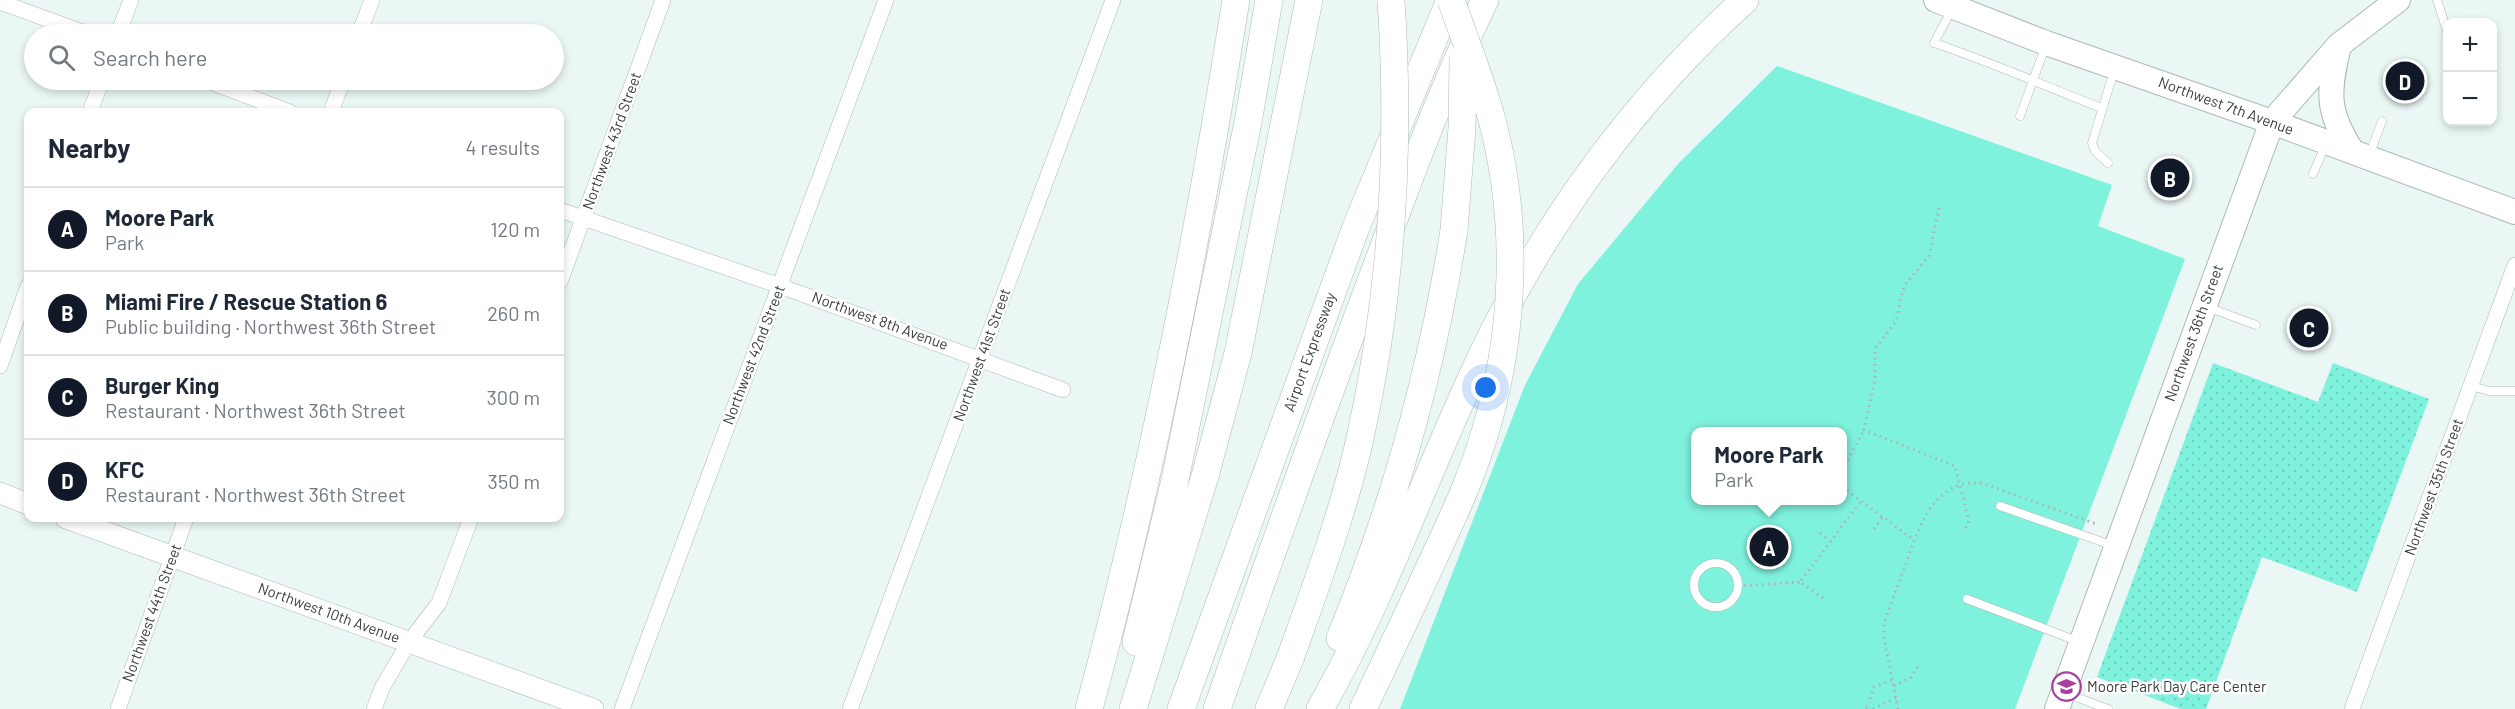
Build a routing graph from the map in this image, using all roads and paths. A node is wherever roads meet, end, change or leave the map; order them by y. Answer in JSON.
{"nodes":[{"id":1,"x":131,"y":0,"type":"edge"},
{"id":2,"x":372,"y":0,"type":"edge"},
{"id":3,"x":663,"y":0,"type":"edge"},
{"id":4,"x":886,"y":0,"type":"edge"},
{"id":5,"x":1113,"y":0,"type":"edge"},
{"id":6,"x":1236,"y":0,"type":"edge"},
{"id":7,"x":1269,"y":0,"type":"edge"},
{"id":8,"x":1309,"y":0,"type":"edge"},
{"id":9,"x":1391,"y":0,"type":"edge"},
{"id":10,"x":1450,"y":0,"type":"edge"},
{"id":11,"x":1462,"y":0,"type":"edge"},
{"id":12,"x":1485,"y":0,"type":"edge"},
{"id":13,"x":1745,"y":0,"type":"edge"},
{"id":14,"x":2398,"y":0,"type":"edge"},
{"id":15,"x":2437,"y":0,"type":"edge"},
{"id":16,"x":0,"y":2,"type":"edge"},
{"id":17,"x":1945,"y":4,"type":"edge"},
{"id":18,"x":2443,"y":19,"type":"edge"},
{"id":19,"x":60,"y":24,"type":"edge"},
{"id":20,"x":122,"y":24,"type":"edge"},
{"id":21,"x":363,"y":24,"type":"edge"},
{"id":22,"x":2046,"y":43,"type":"junction"},
{"id":23,"x":2339,"y":45,"type":"junction"},
{"id":24,"x":2115,"y":66,"type":"junction"},
{"id":25,"x":2032,"y":81,"type":"junction"},
{"id":26,"x":98,"y":90,"type":"edge"},
{"id":27,"x":232,"y":90,"type":"edge"},
{"id":28,"x":339,"y":90,"type":"edge"},
{"id":29,"x":92,"y":108,"type":"edge"},
{"id":30,"x":279,"y":108,"type":"edge"},
{"id":31,"x":332,"y":108,"type":"edge"},
{"id":32,"x":2101,"y":108,"type":"junction"},
{"id":33,"x":2020,"y":116,"type":"dead end"},
{"id":34,"x":2382,"y":121,"type":"dead end"},
{"id":35,"x":2272,"y":122,"type":"junction"},
{"id":36,"x":2327,"y":142,"type":"junction"},
{"id":37,"x":2361,"y":154,"type":"junction"},
{"id":38,"x":2108,"y":163,"type":"dead end"},
{"id":39,"x":2313,"y":174,"type":"dead end"},
{"id":40,"x":1939,"y":208,"type":"dead end"},
{"id":41,"x":564,"y":211,"type":"edge"},
{"id":42,"x":2515,"y":212,"type":"edge"},
{"id":43,"x":584,"y":218,"type":"junction"},
{"id":44,"x":2515,"y":265,"type":"edge"},
{"id":45,"x":564,"y":271,"type":"edge"},
{"id":46,"x":780,"y":286,"type":"junction"},
{"id":47,"x":24,"y":297,"type":"edge"},
{"id":48,"x":2204,"y":306,"type":"junction"},
{"id":49,"x":2256,"y":325,"type":"dead end"},
{"id":50,"x":981,"y":358,"type":"junction"},
{"id":51,"x":0,"y":366,"type":"edge"},
{"id":52,"x":2471,"y":386,"type":"junction"},
{"id":53,"x":1063,"y":390,"type":"dead end"},
{"id":54,"x":2515,"y":391,"type":"edge"},
{"id":55,"x":1864,"y":430,"type":"junction"},
{"id":56,"x":1847,"y":462,"type":"edge"},
{"id":57,"x":1959,"y":486,"type":"junction"},
{"id":58,"x":1847,"y":491,"type":"edge"},
{"id":59,"x":0,"y":493,"type":"edge"},
{"id":60,"x":1861,"y":501,"type":"junction"},
{"id":61,"x":24,"y":502,"type":"edge"},
{"id":62,"x":2000,"y":506,"type":"dead end"},
{"id":63,"x":1883,"y":516,"type":"junction"},
{"id":64,"x":77,"y":522,"type":"edge"},
{"id":65,"x":185,"y":522,"type":"edge"},
{"id":66,"x":469,"y":522,"type":"edge"},
{"id":67,"x":2096,"y":524,"type":"dead end"},
{"id":68,"x":1874,"y":529,"type":"dead end"},
{"id":69,"x":1965,"y":532,"type":"dead end"},
{"id":70,"x":1820,"y":533,"type":"dead end"},
{"id":71,"x":1914,"y":540,"type":"junction"},
{"id":72,"x":1830,"y":541,"type":"junction"},
{"id":73,"x":2116,"y":547,"type":"junction"},
{"id":74,"x":172,"y":556,"type":"junction"},
{"id":75,"x":1800,"y":582,"type":"junction"},
{"id":76,"x":1738,"y":586,"type":"junction"},
{"id":77,"x":1823,"y":598,"type":"dead end"},
{"id":78,"x":1967,"y":599,"type":"dead end"},
{"id":79,"x":409,"y":642,"type":"junction"},
{"id":80,"x":2081,"y":642,"type":"junction"},
{"id":81,"x":1919,"y":665,"type":"dead end"},
{"id":82,"x":1892,"y":680,"type":"junction"},
{"id":83,"x":1894,"y":686,"type":"junction"},
{"id":84,"x":1896,"y":698,"type":"junction"},
{"id":85,"x":1870,"y":699,"type":"dead end"},
{"id":86,"x":2060,"y":701,"type":"edge"},
{"id":87,"x":1866,"y":707,"type":"dead end"},
{"id":88,"x":118,"y":709,"type":"edge"},
{"id":89,"x":374,"y":709,"type":"edge"},
{"id":90,"x":592,"y":709,"type":"edge"},
{"id":91,"x":622,"y":709,"type":"edge"},
{"id":92,"x":850,"y":709,"type":"edge"},
{"id":93,"x":1089,"y":709,"type":"edge"},
{"id":94,"x":1117,"y":709,"type":"edge"},
{"id":95,"x":1133,"y":709,"type":"edge"},
{"id":96,"x":1181,"y":709,"type":"edge"},
{"id":97,"x":1217,"y":709,"type":"edge"},
{"id":98,"x":1269,"y":709,"type":"edge"},
{"id":99,"x":1312,"y":709,"type":"edge"},
{"id":100,"x":1320,"y":709,"type":"edge"},
{"id":101,"x":1363,"y":709,"type":"edge"},
{"id":102,"x":1873,"y":709,"type":"edge"},
{"id":103,"x":1898,"y":709,"type":"edge"},
{"id":104,"x":2108,"y":709,"type":"edge"},
{"id":105,"x":2352,"y":709,"type":"edge"}],
"edges":[{"from":1,"to":20,"type":"street"},
{"from":2,"to":21,"type":"street"},
{"from":3,"to":43,"type":"street","name":"Northwest 43rd Street"},
{"from":4,"to":46,"type":"street","name":"Northwest 42nd Street"},
{"from":5,"to":50,"type":"street","name":"Northwest 41st Street"},
{"from":6,"to":93,"type":"highway"},
{"from":7,"to":94,"type":"highway"},
{"from":8,"to":95,"type":"highway"},
{"from":9,"to":98,"type":"highway","bridge":true},
{"from":10,"to":96,"type":"highway","name":"Airport Expressway"},
{"from":10,"to":101,"type":"highway","bridge":true},
{"from":11,"to":99,"type":"highway","bridge":true},
{"from":12,"to":97,"type":"highway","name":"Airport Expressway"},
{"from":13,"to":100,"type":"highway"},
{"from":14,"to":23,"type":"main road","name":"Northwest 36th Street"},
{"from":15,"to":18,"type":"lane"},
{"from":16,"to":19,"type":"street"},
{"from":17,"to":22,"type":"main road","name":"Northwest 7th Avenue"},
{"from":17,"to":25,"type":"lane"},
{"from":22,"to":24,"type":"main road","name":"Northwest 7th Avenue"},
{"from":22,"to":25,"type":"lane"},
{"from":23,"to":35,"type":"main road","name":"Northwest 36th Street"},
{"from":23,"to":37,"type":"main road"},
{"from":24,"to":32,"type":"lane"},
{"from":24,"to":35,"type":"main road","name":"Northwest 7th Avenue"},
{"from":25,"to":32,"type":"lane"},
{"from":25,"to":33,"type":"lane"},
{"from":26,"to":29,"type":"street"},
{"from":27,"to":30,"type":"street"},
{"from":28,"to":31,"type":"street"},
{"from":32,"to":38,"type":"lane"},
{"from":34,"to":37,"type":"lane"},
{"from":35,"to":36,"type":"main road","name":"Northwest 7th Avenue"},
{"from":35,"to":48,"type":"main road","name":"Northwest 36th Street"},
{"from":36,"to":37,"type":"main road","name":"Northwest 7th Avenue"},
{"from":36,"to":39,"type":"lane"},
{"from":37,"to":42,"type":"main road","name":"Northwest 7th Avenue"},
{"from":40,"to":55,"type":"path"},
{"from":41,"to":43,"type":"street","name":"Northwest 8th Avenue"},
{"from":43,"to":45,"type":"street","name":"Northwest 43rd Street"},
{"from":43,"to":46,"type":"street","name":"Northwest 8th Avenue"},
{"from":44,"to":52,"type":"street","name":"Northwest 35th Street"},
{"from":46,"to":50,"type":"street","name":"Northwest 8th Avenue"},
{"from":46,"to":91,"type":"street","name":"Northwest 42nd Street"},
{"from":47,"to":51,"type":"street"},
{"from":48,"to":49,"type":"lane"},
{"from":48,"to":73,"type":"main road","name":"Northwest 36th Street"},
{"from":50,"to":53,"type":"street","name":"Northwest 8th Avenue"},
{"from":50,"to":92,"type":"street","name":"Northwest 41st Street"},
{"from":52,"to":54,"type":"lane"},
{"from":52,"to":105,"type":"street","name":"Northwest 35th Street"},
{"from":55,"to":56,"type":"path"},
{"from":55,"to":57,"type":"path"},
{"from":57,"to":67,"type":"path"},
{"from":57,"to":69,"type":"path"},
{"from":57,"to":71,"type":"path"},
{"from":58,"to":60,"type":"path"},
{"from":59,"to":61,"type":"street"},
{"from":60,"to":63,"type":"path"},
{"from":60,"to":72,"type":"path"},
{"from":62,"to":73,"type":"lane"},
{"from":63,"to":68,"type":"path"},
{"from":63,"to":71,"type":"path"},
{"from":64,"to":74,"type":"street","name":"Northwest 10th Avenue"},
{"from":65,"to":74,"type":"street","name":"Northwest 44th Street"},
{"from":66,"to":79,"type":"street"},
{"from":70,"to":72,"type":"path"},
{"from":71,"to":82,"type":"path"},
{"from":72,"to":75,"type":"path"},
{"from":73,"to":80,"type":"main road","name":"Northwest 36th Street"},
{"from":74,"to":79,"type":"street","name":"Northwest 10th Avenue"},
{"from":74,"to":88,"type":"street","name":"Northwest 44th Street"},
{"from":75,"to":76,"type":"path"},
{"from":75,"to":77,"type":"path"},
{"from":76,"to":76,"type":"lane"},
{"from":78,"to":80,"type":"lane"},
{"from":79,"to":89,"type":"street"},
{"from":79,"to":90,"type":"street","name":"Northwest 10th Avenue"},
{"from":80,"to":86,"type":"main road","name":"Northwest 36th Street"},
{"from":81,"to":83,"type":"path"},
{"from":82,"to":83,"type":"path"},
{"from":82,"to":85,"type":"path"},
{"from":83,"to":84,"type":"path"},
{"from":84,"to":102,"type":"path"},
{"from":84,"to":103,"type":"path"},
{"from":86,"to":104,"type":"lane"},
{"from":87,"to":102,"type":"path"}]}
